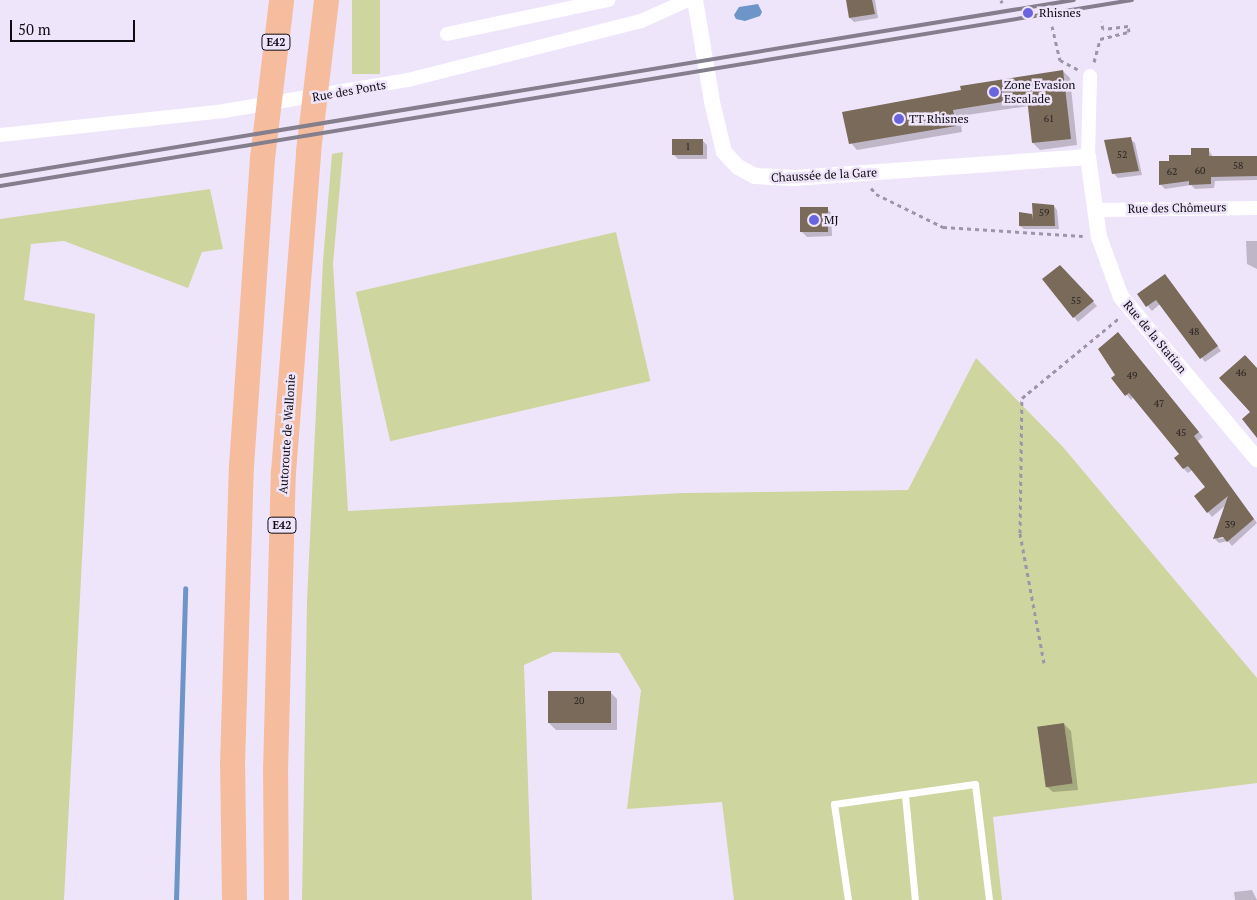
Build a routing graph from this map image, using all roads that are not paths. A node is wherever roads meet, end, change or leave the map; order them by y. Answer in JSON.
{"nodes":[{"id":1,"x":281,"y":0,"type":"edge"},
{"id":2,"x":326,"y":0,"type":"edge"},
{"id":3,"x":608,"y":0,"type":"edge"},
{"id":4,"x":688,"y":0,"type":"edge"},
{"id":5,"x":695,"y":0,"type":"edge"},
{"id":6,"x":448,"y":34,"type":"dead end"},
{"id":7,"x":1090,"y":76,"type":"road end"},
{"id":8,"x":0,"y":135,"type":"edge"},
{"id":9,"x":1088,"y":157,"type":"junction"},
{"id":10,"x":1257,"y":208,"type":"edge"},
{"id":11,"x":1097,"y":210,"type":"junction"},
{"id":12,"x":1257,"y":459,"type":"edge"},
{"id":13,"x":905,"y":795,"type":"junction"},
{"id":14,"x":234,"y":900,"type":"edge"},
{"id":15,"x":276,"y":900,"type":"edge"},
{"id":16,"x":848,"y":900,"type":"edge"},
{"id":17,"x":915,"y":900,"type":"edge"},
{"id":18,"x":989,"y":900,"type":"edge"}],
"edges":[{"from":1,"to":14,"type":"highway","number":"E42"},
{"from":2,"to":15,"type":"highway","name":"Autoroute de Wallonie","number":"E42"},
{"from":3,"to":6,"type":"street"},
{"from":4,"to":8,"type":"street","name":"Rue des Ponts"},
{"from":5,"to":9,"type":"street","name":"Chaussée de la Gare"},
{"from":7,"to":9,"type":"street","name":"Rue de la Station"},
{"from":9,"to":11,"type":"street","name":"Rue de la Station"},
{"from":10,"to":11,"type":"street","name":"Rue des Chômeurs"},
{"from":11,"to":12,"type":"street","name":"Rue de la Station"},
{"from":13,"to":16,"type":"lane"},
{"from":13,"to":17,"type":"lane"},
{"from":13,"to":18,"type":"lane"}]}
